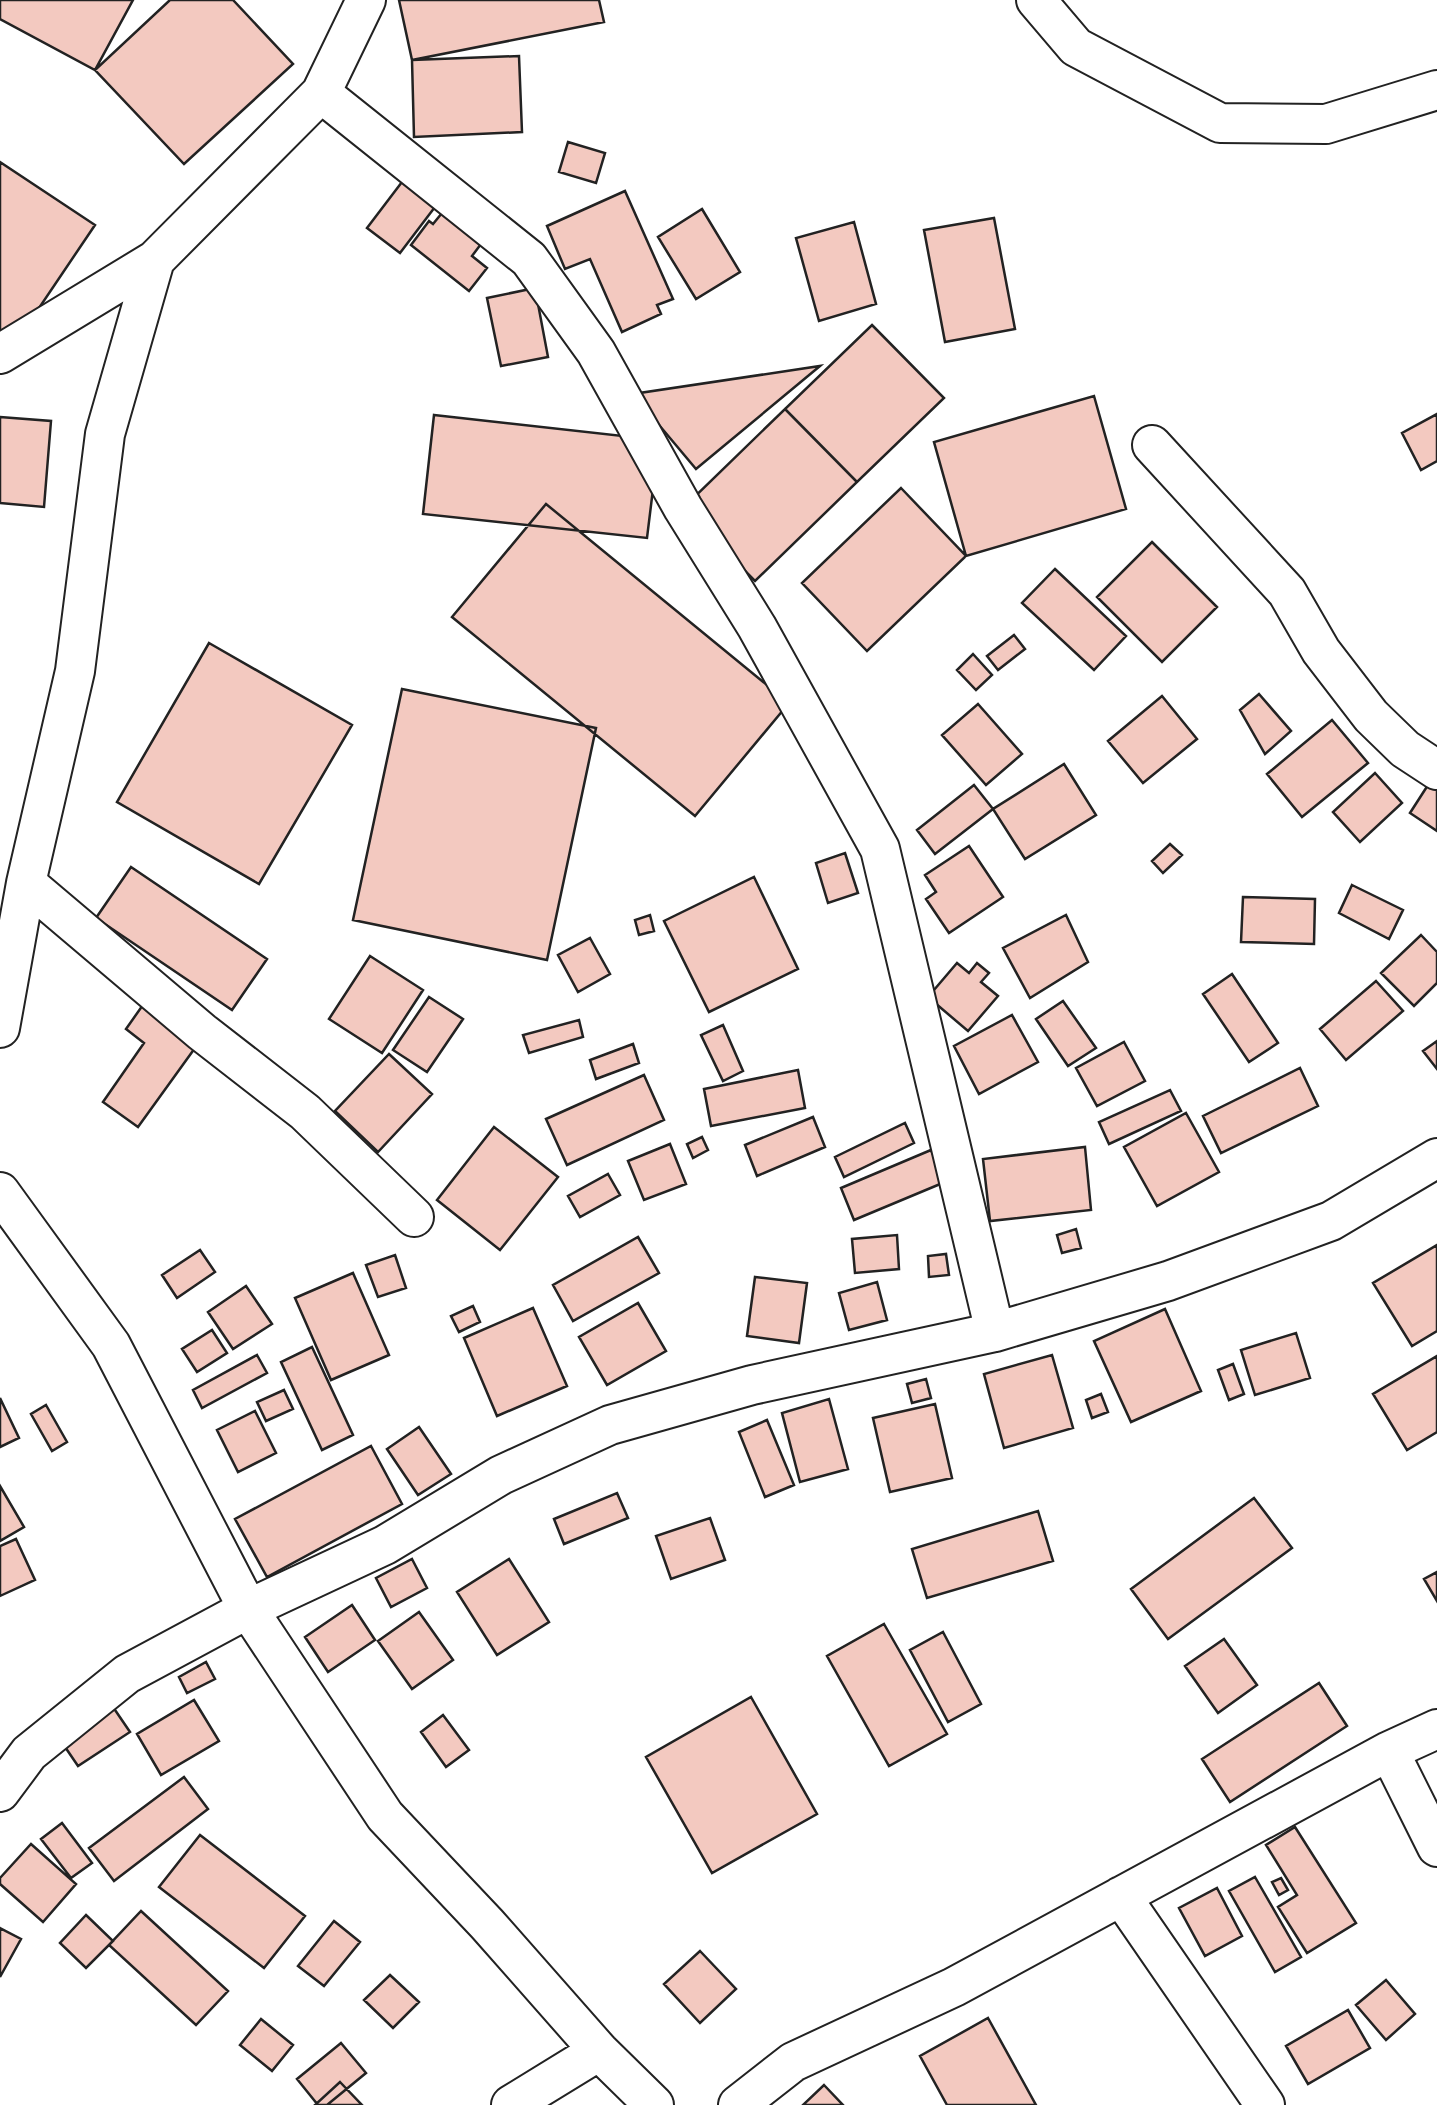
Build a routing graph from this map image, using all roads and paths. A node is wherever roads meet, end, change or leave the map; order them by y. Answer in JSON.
{"nodes":[{"id":1,"x":366,"y":0,"type":"edge"},
{"id":2,"x":1036,"y":0,"type":"edge"},
{"id":3,"x":1437,"y":90,"type":"edge"},
{"id":4,"x":321,"y":94,"type":"junction"},
{"id":5,"x":155,"y":260,"type":"junction"},
{"id":6,"x":0,"y":354,"type":"edge"},
{"id":7,"x":1152,"y":445,"type":"dead end"},
{"id":8,"x":1437,"y":770,"type":"edge"},
{"id":9,"x":26,"y":883,"type":"junction"},
{"id":10,"x":0,"y":1028,"type":"edge"},
{"id":11,"x":1437,"y":1158,"type":"edge"},
{"id":12,"x":0,"y":1192,"type":"edge"},
{"id":13,"x":414,"y":1217,"type":"dead end"},
{"id":14,"x":995,"y":1332,"type":"junction"},
{"id":15,"x":248,"y":1609,"type":"junction"},
{"id":16,"x":1437,"y":1729,"type":"edge"},
{"id":17,"x":1389,"y":1751,"type":"junction"},
{"id":18,"x":0,"y":1792,"type":"edge"},
{"id":19,"x":1437,"y":1847,"type":"edge"},
{"id":20,"x":1121,"y":1896,"type":"junction"},
{"id":21,"x":599,"y":2052,"type":"junction"},
{"id":22,"x":512,"y":2105,"type":"edge"},
{"id":23,"x":654,"y":2105,"type":"edge"},
{"id":24,"x":738,"y":2105,"type":"edge"},
{"id":25,"x":1265,"y":2105,"type":"edge"}],
"edges":[{"from":1,"to":4,"type":"street"},
{"from":2,"to":3,"type":"street"},
{"from":4,"to":5,"type":"street"},
{"from":4,"to":14,"type":"street"},
{"from":5,"to":6,"type":"street"},
{"from":5,"to":9,"type":"street"},
{"from":7,"to":8,"type":"street"},
{"from":9,"to":10,"type":"street"},
{"from":9,"to":13,"type":"street"},
{"from":11,"to":14,"type":"street"},
{"from":12,"to":15,"type":"street"},
{"from":14,"to":15,"type":"street"},
{"from":15,"to":18,"type":"street"},
{"from":15,"to":21,"type":"street"},
{"from":16,"to":17,"type":"street"},
{"from":17,"to":19,"type":"street"},
{"from":17,"to":20,"type":"street"},
{"from":20,"to":24,"type":"street"},
{"from":20,"to":25,"type":"street"},
{"from":21,"to":22,"type":"street"},
{"from":21,"to":23,"type":"street"}]}
